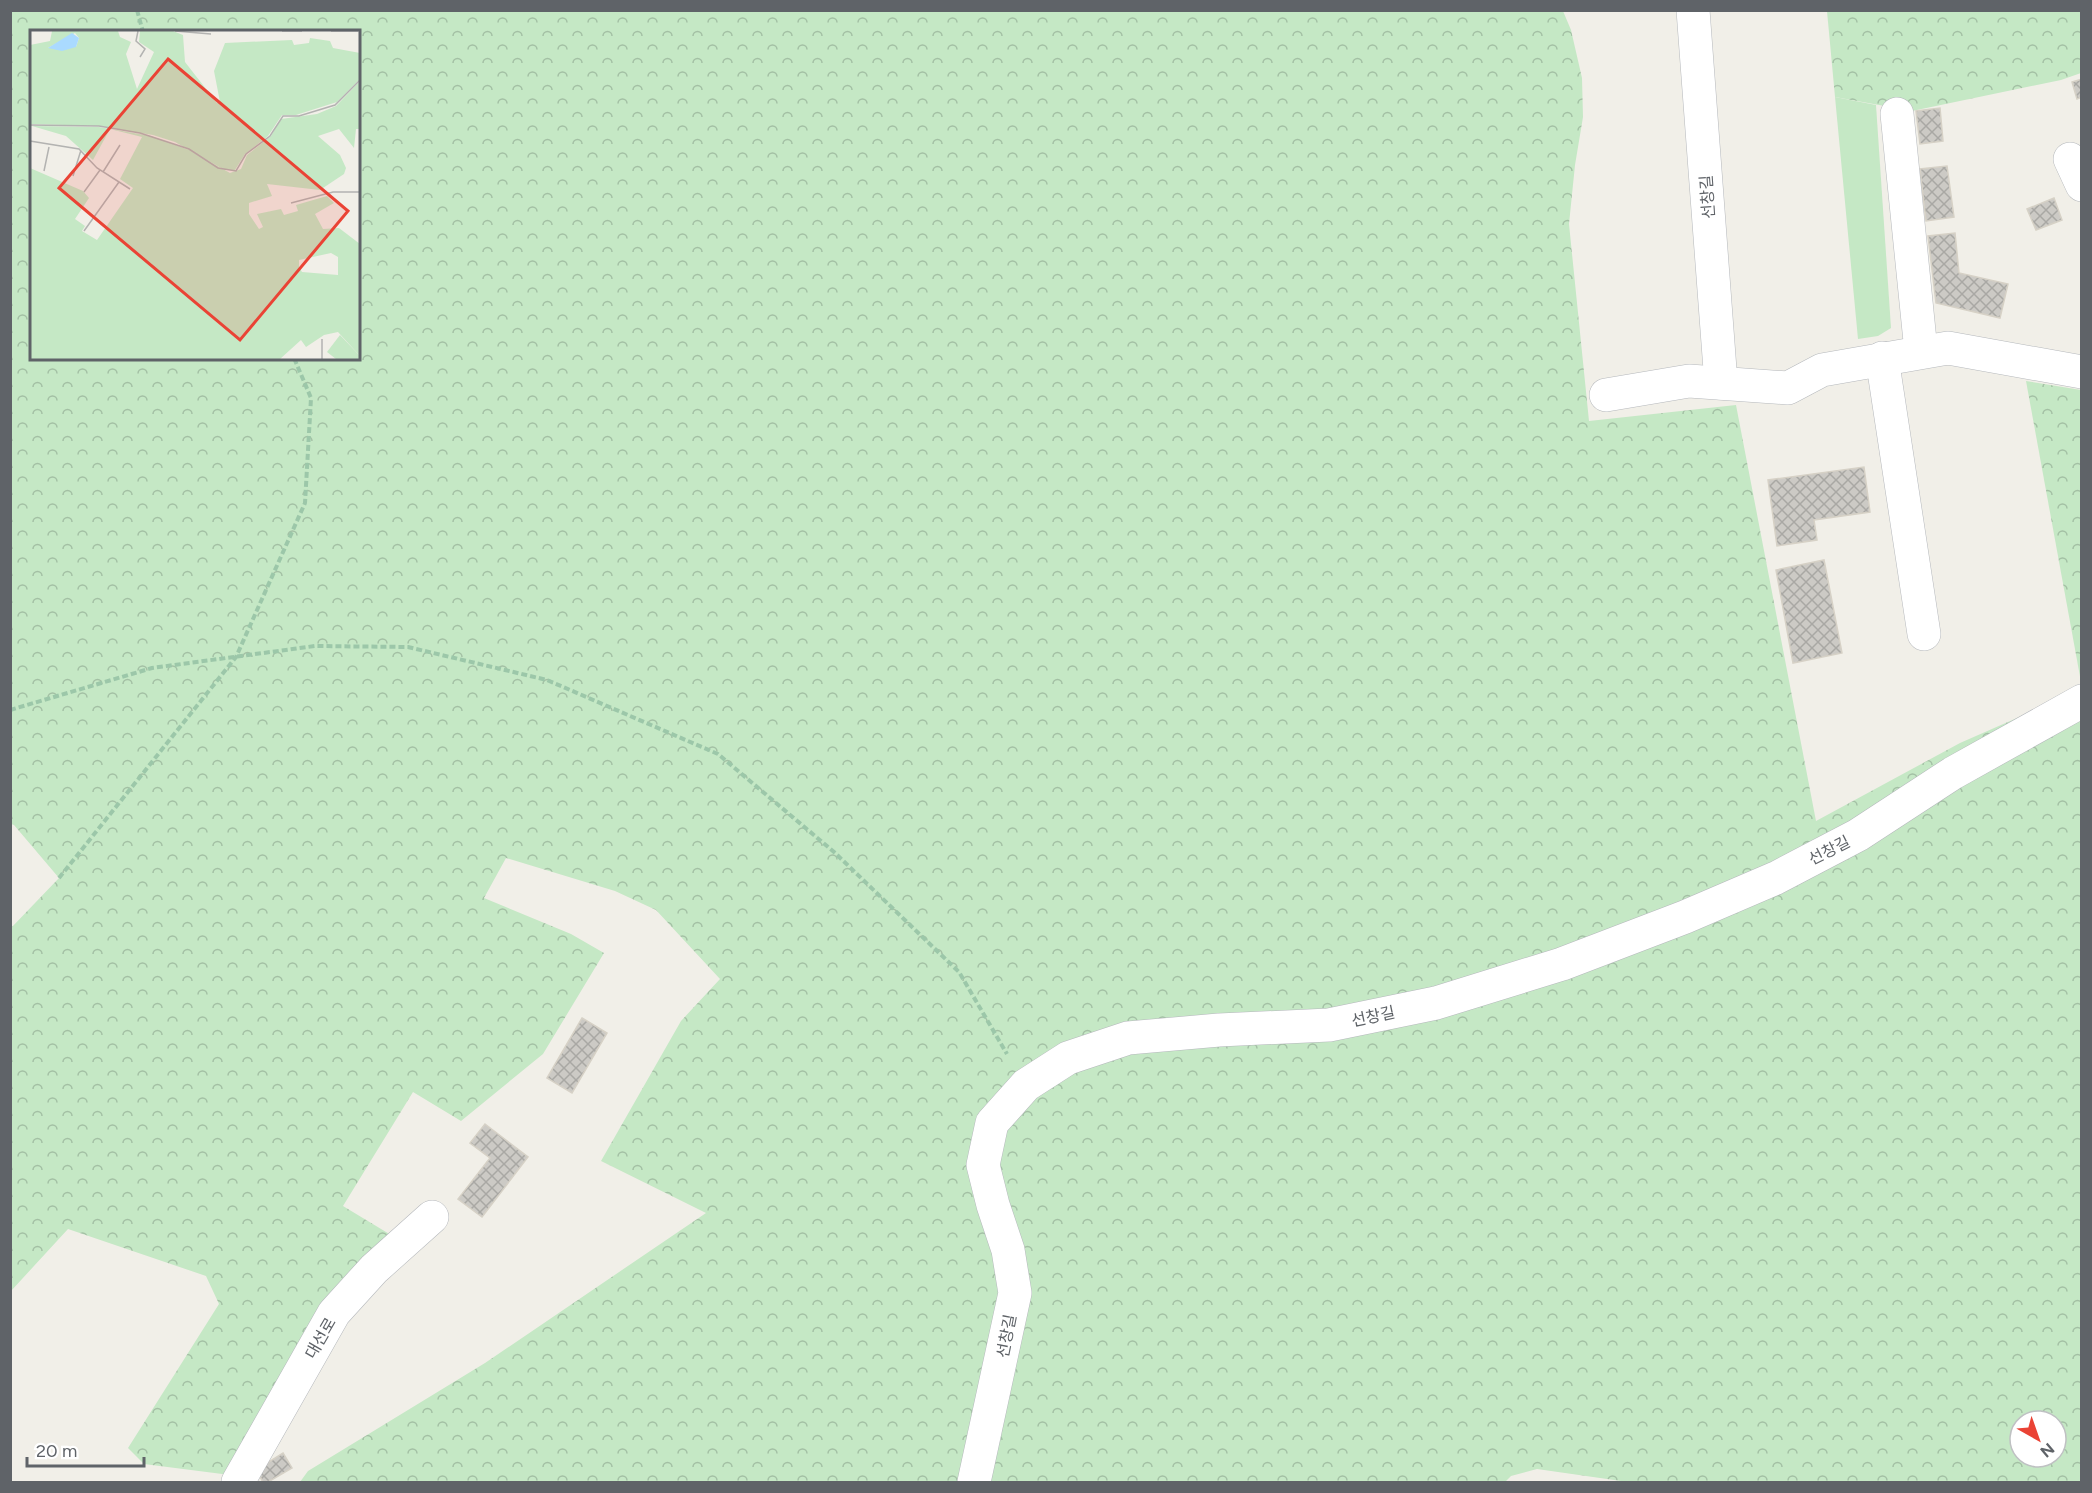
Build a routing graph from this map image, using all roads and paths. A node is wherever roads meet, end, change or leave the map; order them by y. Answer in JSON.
{"nodes":[{"id":1,"x":137,"y":10,"type":"edge"},
{"id":2,"x":1693,"y":10,"type":"edge"},
{"id":3,"x":142,"y":30,"type":"edge"},
{"id":4,"x":1897,"y":114,"type":"dead end"},
{"id":5,"x":1921,"y":351,"type":"junction"},
{"id":6,"x":1882,"y":358,"type":"junction"},
{"id":7,"x":295,"y":360,"type":"edge"},
{"id":8,"x":2082,"y":372,"type":"edge"},
{"id":9,"x":1721,"y":383,"type":"junction"},
{"id":10,"x":1606,"y":395,"type":"dead end"},
{"id":11,"x":1924,"y":634,"type":"dead end"},
{"id":12,"x":236,"y":657,"type":"junction"},
{"id":13,"x":2082,"y":701,"type":"edge"},
{"id":14,"x":10,"y":710,"type":"edge"},
{"id":15,"x":59,"y":878,"type":"dead end"},
{"id":16,"x":1026,"y":1085,"type":"junction"},
{"id":17,"x":432,"y":1217,"type":"dead end"},
{"id":18,"x":238,"y":1482,"type":"edge"},
{"id":19,"x":974,"y":1482,"type":"edge"}],
"edges":[{"from":1,"to":3,"type":"path"},
{"from":2,"to":9,"type":"lane","name":"선창길"},
{"from":4,"to":5,"type":"lane"},
{"from":5,"to":6,"type":"lane"},
{"from":5,"to":8,"type":"lane"},
{"from":6,"to":9,"type":"lane"},
{"from":6,"to":11,"type":"lane"},
{"from":7,"to":12,"type":"path"},
{"from":9,"to":10,"type":"lane"},
{"from":12,"to":14,"type":"path"},
{"from":12,"to":15,"type":"path"},
{"from":12,"to":16,"type":"path"},
{"from":13,"to":16,"type":"lane","name":"선창길"},
{"from":16,"to":19,"type":"lane","name":"선창길"},
{"from":17,"to":18,"type":"lane","name":"대선로"}]}
